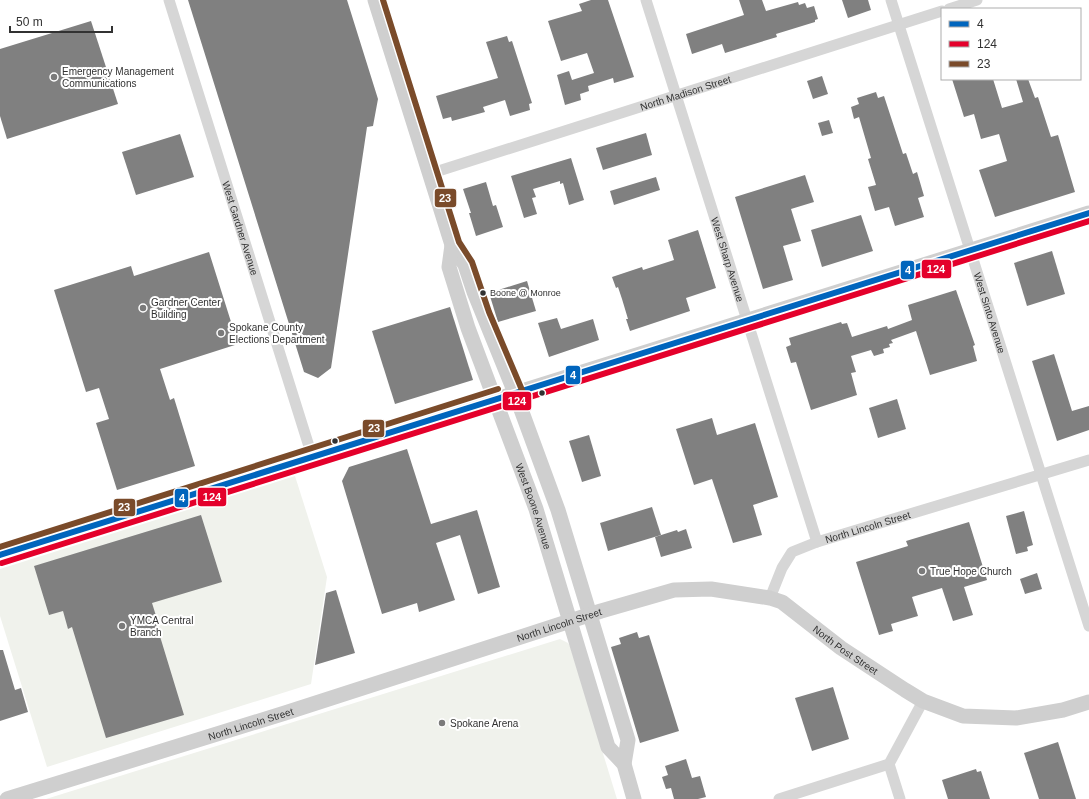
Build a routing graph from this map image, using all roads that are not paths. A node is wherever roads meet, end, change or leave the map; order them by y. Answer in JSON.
{"nodes":[{"id":1,"x":168,"y":0,"type":"edge"},
{"id":2,"x":375,"y":0,"type":"edge"},
{"id":3,"x":646,"y":0,"type":"edge"},
{"id":4,"x":891,"y":0,"type":"edge"},
{"id":5,"x":977,"y":0,"type":"edge"},
{"id":6,"x":952,"y":8,"type":"edge"},
{"id":7,"x":941,"y":11,"type":"edge"},
{"id":8,"x":899,"y":24,"type":"junction"},
{"id":9,"x":676,"y":97,"type":"junction"},
{"id":10,"x":429,"y":174,"type":"junction"},
{"id":11,"x":1089,"y":213,"type":"edge"},
{"id":12,"x":452,"y":245,"type":"junction"},
{"id":13,"x":971,"y":250,"type":"junction"},
{"id":14,"x":748,"y":320,"type":"junction"},
{"id":15,"x":515,"y":393,"type":"junction"},
{"id":16,"x":494,"y":399,"type":"junction"},
{"id":17,"x":312,"y":456,"type":"junction"},
{"id":18,"x":1089,"y":460,"type":"edge"},
{"id":19,"x":1042,"y":475,"type":"junction"},
{"id":20,"x":817,"y":542,"type":"junction"},
{"id":21,"x":0,"y":555,"type":"edge"},
{"id":22,"x":770,"y":598,"type":"junction"},
{"id":23,"x":590,"y":614,"type":"junction"},
{"id":24,"x":570,"y":621,"type":"junction"},
{"id":25,"x":1089,"y":626,"type":"edge"},
{"id":26,"x":923,"y":701,"type":"junction"},
{"id":27,"x":1089,"y":702,"type":"edge"},
{"id":28,"x":624,"y":764,"type":"junction"},
{"id":29,"x":889,"y":764,"type":"junction"},
{"id":30,"x":7,"y":799,"type":"edge"},
{"id":31,"x":634,"y":799,"type":"edge"},
{"id":32,"x":779,"y":799,"type":"edge"},
{"id":33,"x":900,"y":799,"type":"edge"}],
"edges":[{"from":1,"to":17,"type":"street","name":"West Gardner Avenue"},
{"from":2,"to":10,"type":"main road","name":"West Boone Avenue"},
{"from":3,"to":9,"type":"street","name":"West Sharp Avenue"},
{"from":4,"to":8,"type":"street","name":"West Sinto Avenue"},
{"from":5,"to":6,"type":"street"},
{"from":7,"to":8,"type":"street","name":"North Madison Street"},
{"from":8,"to":9,"type":"street","name":"North Madison Street"},
{"from":8,"to":13,"type":"street","name":"West Sinto Avenue"},
{"from":9,"to":10,"type":"street","name":"North Madison Street"},
{"from":9,"to":14,"type":"street","name":"West Sharp Avenue"},
{"from":10,"to":12,"type":"main road","name":"West Boone Avenue"},
{"from":11,"to":13,"type":"main road"},
{"from":12,"to":15,"type":"main road","name":"West Boone Avenue"},
{"from":12,"to":16,"type":"main road","name":"West Boone Avenue"},
{"from":13,"to":14,"type":"main road"},
{"from":13,"to":19,"type":"street","name":"West Sinto Avenue"},
{"from":14,"to":15,"type":"main road"},
{"from":14,"to":20,"type":"street","name":"West Sharp Avenue"},
{"from":15,"to":16,"type":"main road"},
{"from":15,"to":23,"type":"main road","name":"West Boone Avenue"},
{"from":16,"to":17,"type":"main road"},
{"from":16,"to":24,"type":"main road","name":"West Boone Avenue"},
{"from":17,"to":21,"type":"main road"},
{"from":18,"to":19,"type":"street","name":"North Lincoln Street"},
{"from":19,"to":20,"type":"street","name":"North Lincoln Street"},
{"from":19,"to":25,"type":"street","name":"West Sinto Avenue"},
{"from":20,"to":22,"type":"street","name":"North Lincoln Street"},
{"from":22,"to":23,"type":"main road","name":"North Lincoln Street"},
{"from":22,"to":26,"type":"main road","name":"North Post Street"},
{"from":23,"to":24,"type":"main road","name":"North Lincoln Street"},
{"from":23,"to":28,"type":"main road","name":"West Boone Avenue"},
{"from":24,"to":28,"type":"main road","name":"West Boone Avenue"},
{"from":24,"to":30,"type":"main road","name":"North Lincoln Street"},
{"from":26,"to":27,"type":"main road","name":"North Post Street"},
{"from":26,"to":29,"type":"street"},
{"from":28,"to":31,"type":"main road","name":"West Boone Avenue"},
{"from":29,"to":32,"type":"street"},
{"from":29,"to":33,"type":"street"}]}
